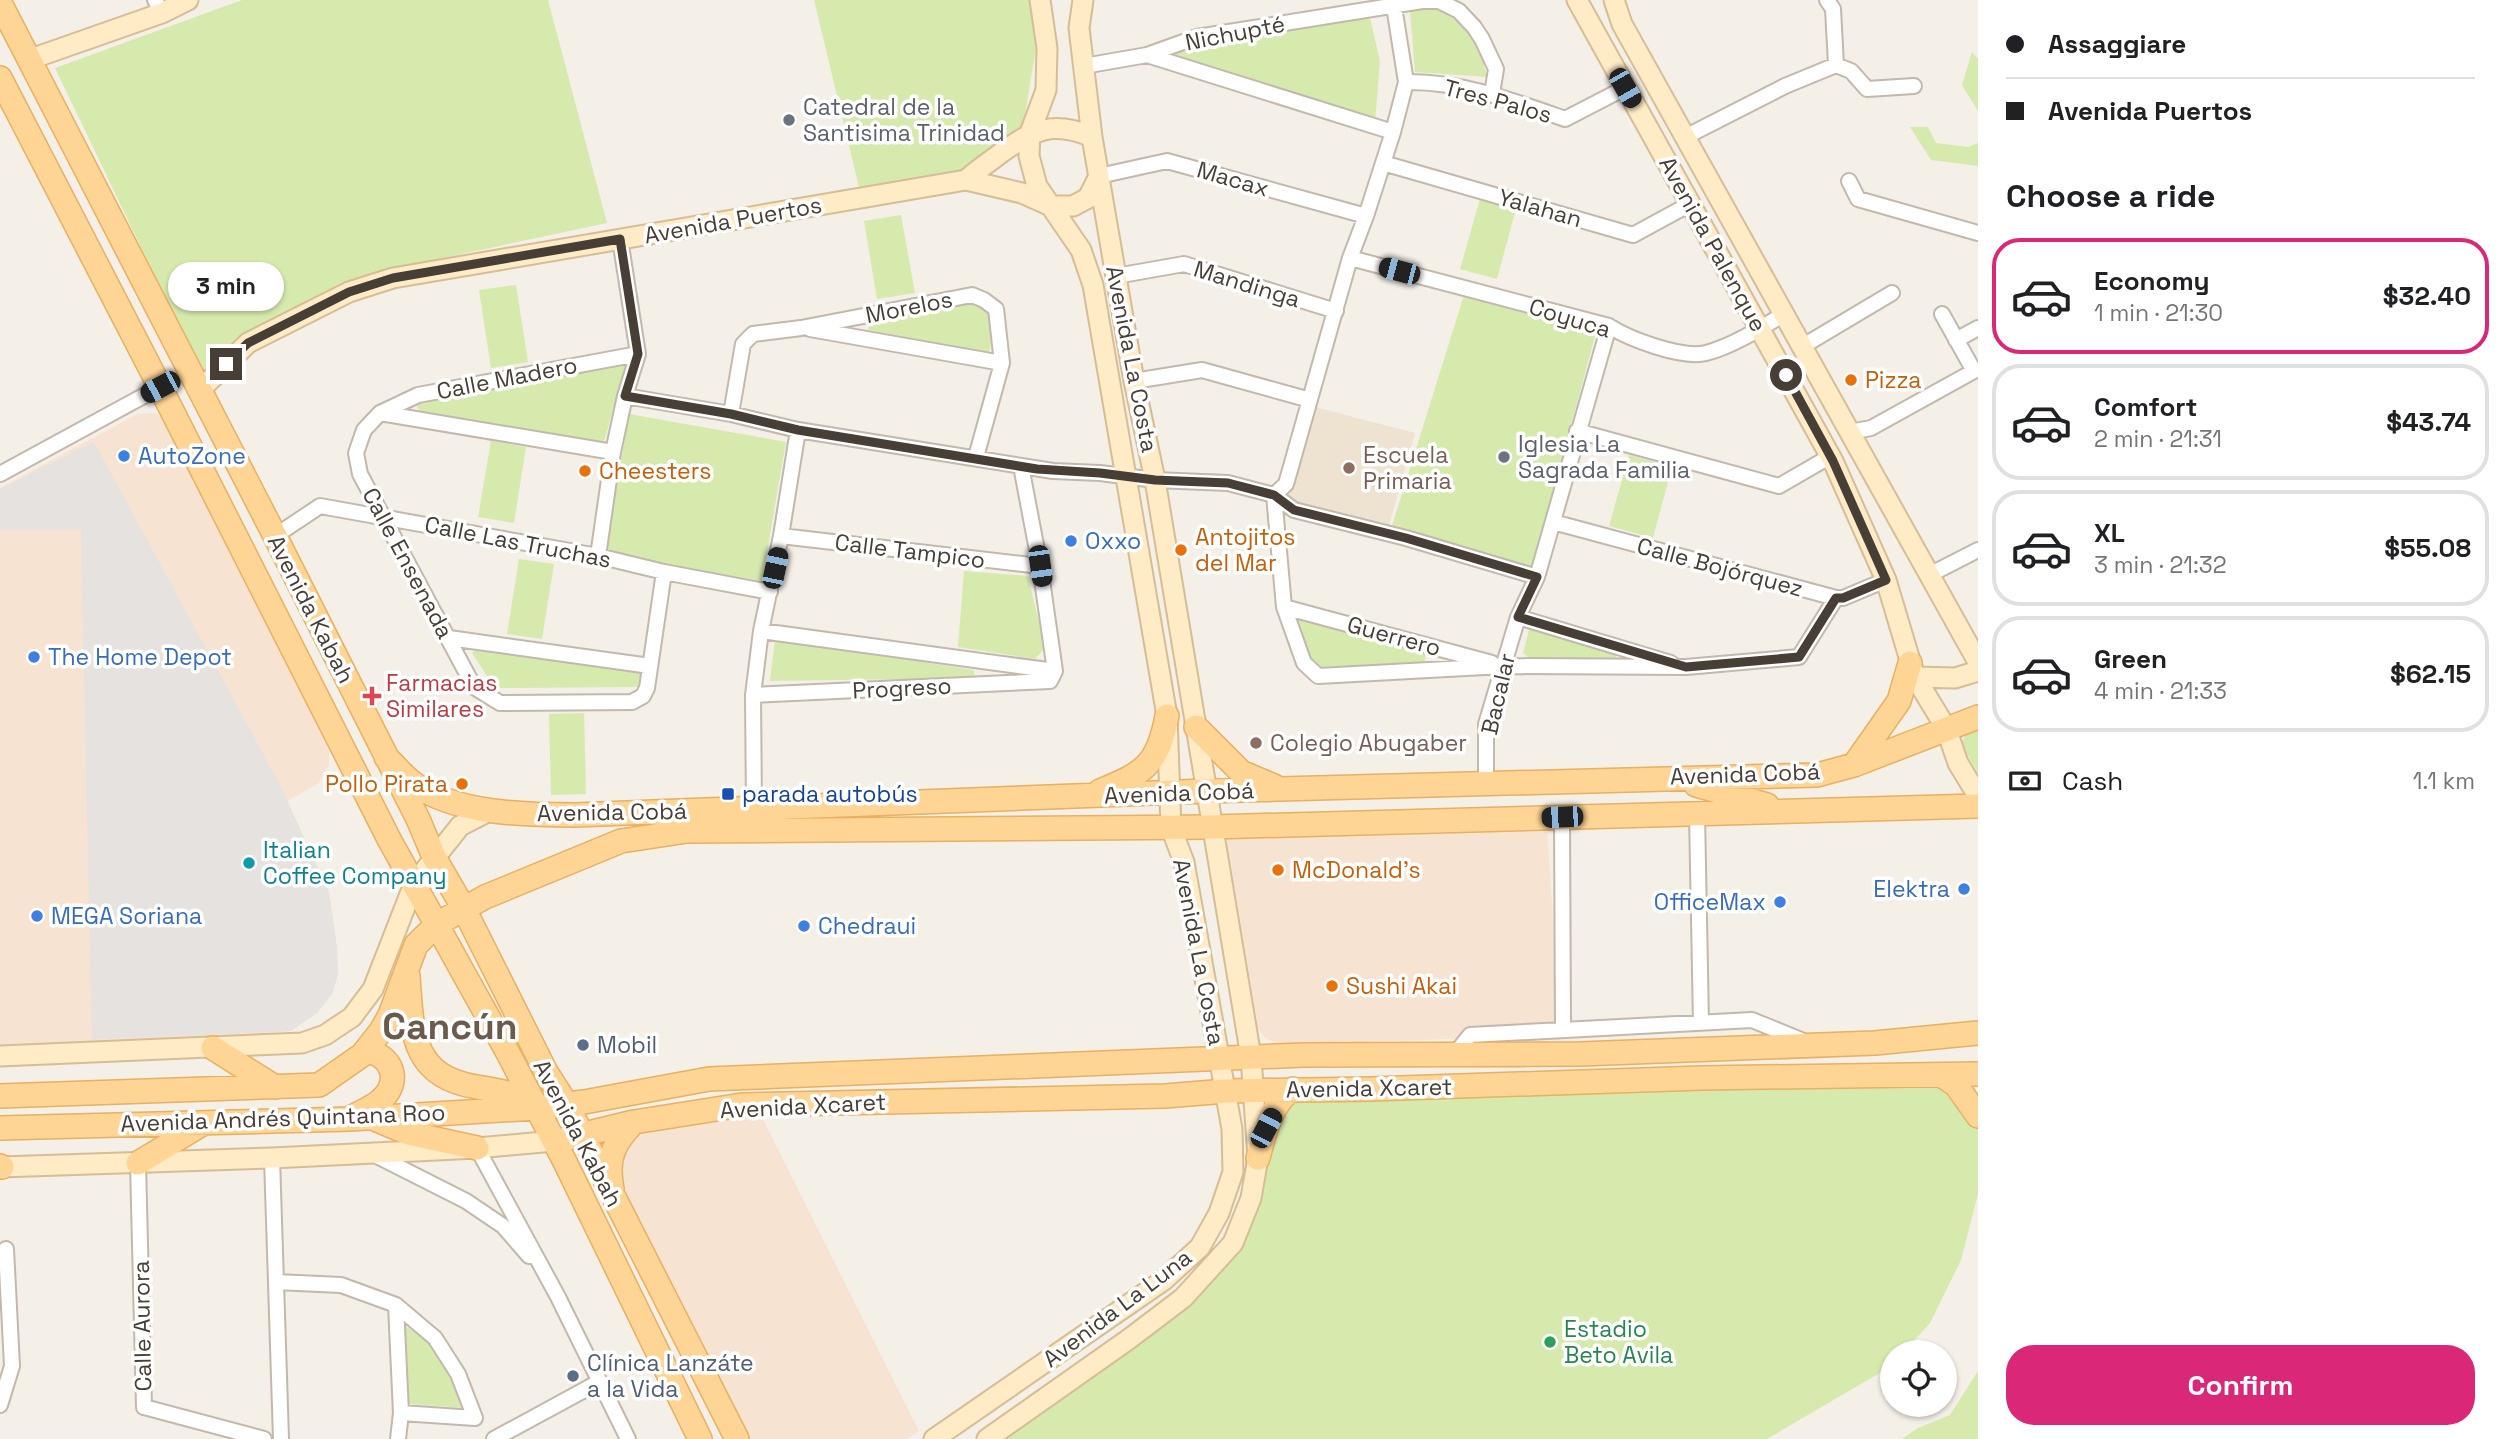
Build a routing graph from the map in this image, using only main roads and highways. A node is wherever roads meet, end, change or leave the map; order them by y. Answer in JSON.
{"nodes":[{"id":1,"x":0,"y":3,"type":"edge"},
{"id":2,"x":0,"y":78,"type":"edge"},
{"id":3,"x":1913,"y":670,"type":"road end"},
{"id":4,"x":1166,"y":712,"type":"road end"},
{"id":5,"x":1194,"y":716,"type":"road end"},
{"id":6,"x":1978,"y":717,"type":"edge"},
{"id":7,"x":386,"y":757,"type":"junction"},
{"id":8,"x":1854,"y":765,"type":"junction"},
{"id":9,"x":1670,"y":778,"type":"junction"},
{"id":10,"x":1460,"y":784,"type":"junction"},
{"id":11,"x":1280,"y":789,"type":"junction"},
{"id":12,"x":1087,"y":796,"type":"junction"},
{"id":13,"x":1005,"y":799,"type":"junction"},
{"id":14,"x":1978,"y":806,"type":"edge"},
{"id":15,"x":1791,"y":811,"type":"junction"},
{"id":16,"x":645,"y":813,"type":"junction"},
{"id":17,"x":1418,"y":821,"type":"junction"},
{"id":18,"x":937,"y":829,"type":"junction"},
{"id":19,"x":687,"y":831,"type":"junction"},
{"id":20,"x":464,"y":909,"type":"junction"},
{"id":21,"x":437,"y":924,"type":"junction"},
{"id":22,"x":408,"y":969,"type":"junction"},
{"id":23,"x":1978,"y":1033,"type":"edge"},
{"id":24,"x":1785,"y":1047,"type":"junction"},
{"id":25,"x":213,"y":1048,"type":"road end"},
{"id":26,"x":366,"y":1051,"type":"junction"},
{"id":27,"x":1978,"y":1074,"type":"edge"},
{"id":28,"x":842,"y":1075,"type":"junction"},
{"id":29,"x":1941,"y":1075,"type":"junction"},
{"id":30,"x":1702,"y":1078,"type":"junction"},
{"id":31,"x":275,"y":1087,"type":"junction"},
{"id":32,"x":1293,"y":1089,"type":"junction"},
{"id":33,"x":0,"y":1096,"type":"edge"},
{"id":34,"x":567,"y":1105,"type":"junction"},
{"id":35,"x":742,"y":1105,"type":"junction"},
{"id":36,"x":537,"y":1108,"type":"junction"},
{"id":37,"x":1978,"y":1116,"type":"edge"},
{"id":38,"x":360,"y":1118,"type":"junction"},
{"id":39,"x":206,"y":1121,"type":"junction"},
{"id":40,"x":634,"y":1122,"type":"junction"},
{"id":41,"x":0,"y":1128,"type":"edge"},
{"id":42,"x":582,"y":1134,"type":"junction"},
{"id":43,"x":554,"y":1141,"type":"junction"},
{"id":44,"x":477,"y":1148,"type":"road end"},
{"id":45,"x":1258,"y":1158,"type":"road end"},
{"id":46,"x":138,"y":1163,"type":"road end"},
{"id":47,"x":615,"y":1202,"type":"junction"},
{"id":48,"x":700,"y":1439,"type":"edge"},
{"id":49,"x":737,"y":1439,"type":"edge"}],
"edges":[{"from":1,"to":7,"type":"main road","name":"Avenida Kabah"},
{"from":2,"to":21,"type":"main road","name":"Avenida Kabah"},
{"from":3,"to":8,"type":"main road"},
{"from":4,"to":12,"type":"main road"},
{"from":5,"to":11,"type":"main road"},
{"from":6,"to":8,"type":"main road","name":"Avenida Cobá"},
{"from":7,"to":16,"type":"main road","name":"Avenida Cobá"},
{"from":7,"to":20,"type":"main road","name":"Avenida Kabah"},
{"from":8,"to":9,"type":"main road","name":"Avenida Cobá"},
{"from":9,"to":10,"type":"main road","name":"Avenida Cobá"},
{"from":9,"to":15,"type":"main road"},
{"from":10,"to":11,"type":"main road","name":"Avenida Cobá"},
{"from":10,"to":17,"type":"main road"},
{"from":11,"to":12,"type":"main road","name":"Avenida Cobá"},
{"from":12,"to":13,"type":"main road","name":"Avenida Cobá"},
{"from":13,"to":16,"type":"main road","name":"Avenida Cobá"},
{"from":13,"to":18,"type":"main road"},
{"from":14,"to":15,"type":"main road","name":"Avenida Cobá"},
{"from":15,"to":17,"type":"main road","name":"Avenida Cobá"},
{"from":16,"to":19,"type":"main road"},
{"from":17,"to":18,"type":"main road","name":"Avenida Cobá"},
{"from":18,"to":19,"type":"main road","name":"Avenida Cobá"},
{"from":19,"to":20,"type":"main road","name":"Avenida Cobá"},
{"from":20,"to":21,"type":"main road","name":"Avenida Andrés Quintana Roo"},
{"from":20,"to":34,"type":"main road","name":"Avenida Kabah"},
{"from":21,"to":22,"type":"main road","name":"Avenida Andrés Quintana Roo"},
{"from":21,"to":36,"type":"main road","name":"Avenida Kabah"},
{"from":22,"to":26,"type":"main road","name":"Avenida Andrés Quintana Roo"},
{"from":22,"to":36,"type":"main road"},
{"from":23,"to":24,"type":"main road","name":"Avenida Xcaret"},
{"from":24,"to":28,"type":"main road","name":"Avenida Xcaret"},
{"from":24,"to":30,"type":"main road"},
{"from":25,"to":31,"type":"main road"},
{"from":26,"to":31,"type":"main road","name":"Avenida Andrés Quintana Roo"},
{"from":26,"to":38,"type":"main road"},
{"from":27,"to":29,"type":"main road","name":"Avenida Xcaret"},
{"from":28,"to":34,"type":"main road","name":"Avenida Xcaret"},
{"from":28,"to":35,"type":"main road"},
{"from":29,"to":30,"type":"main road","name":"Avenida Xcaret"},
{"from":29,"to":37,"type":"main road"},
{"from":30,"to":32,"type":"main road","name":"Avenida Xcaret"},
{"from":31,"to":33,"type":"main road","name":"Avenida Andrés Quintana Roo"},
{"from":32,"to":35,"type":"main road","name":"Avenida Xcaret"},
{"from":32,"to":45,"type":"main road"},
{"from":34,"to":36,"type":"main road","name":"Avenida Andrés Quintana Roo"},
{"from":34,"to":42,"type":"main road","name":"Avenida Kabah"},
{"from":35,"to":40,"type":"main road","name":"Avenida Xcaret"},
{"from":36,"to":38,"type":"main road","name":"Avenida Andrés Quintana Roo"},
{"from":36,"to":43,"type":"main road","name":"Avenida Kabah"},
{"from":38,"to":39,"type":"main road","name":"Avenida Andrés Quintana Roo"},
{"from":38,"to":44,"type":"main road"},
{"from":39,"to":41,"type":"main road","name":"Avenida Andrés Quintana Roo"},
{"from":39,"to":46,"type":"main road"},
{"from":40,"to":42,"type":"main road","name":"Avenida Xcaret"},
{"from":40,"to":47,"type":"main road"},
{"from":42,"to":43,"type":"main road","name":"Avenida Xcaret"},
{"from":42,"to":47,"type":"main road","name":"Avenida Kabah"},
{"from":43,"to":48,"type":"main road","name":"Avenida Kabah"},
{"from":47,"to":49,"type":"main road","name":"Avenida Kabah"}]}
